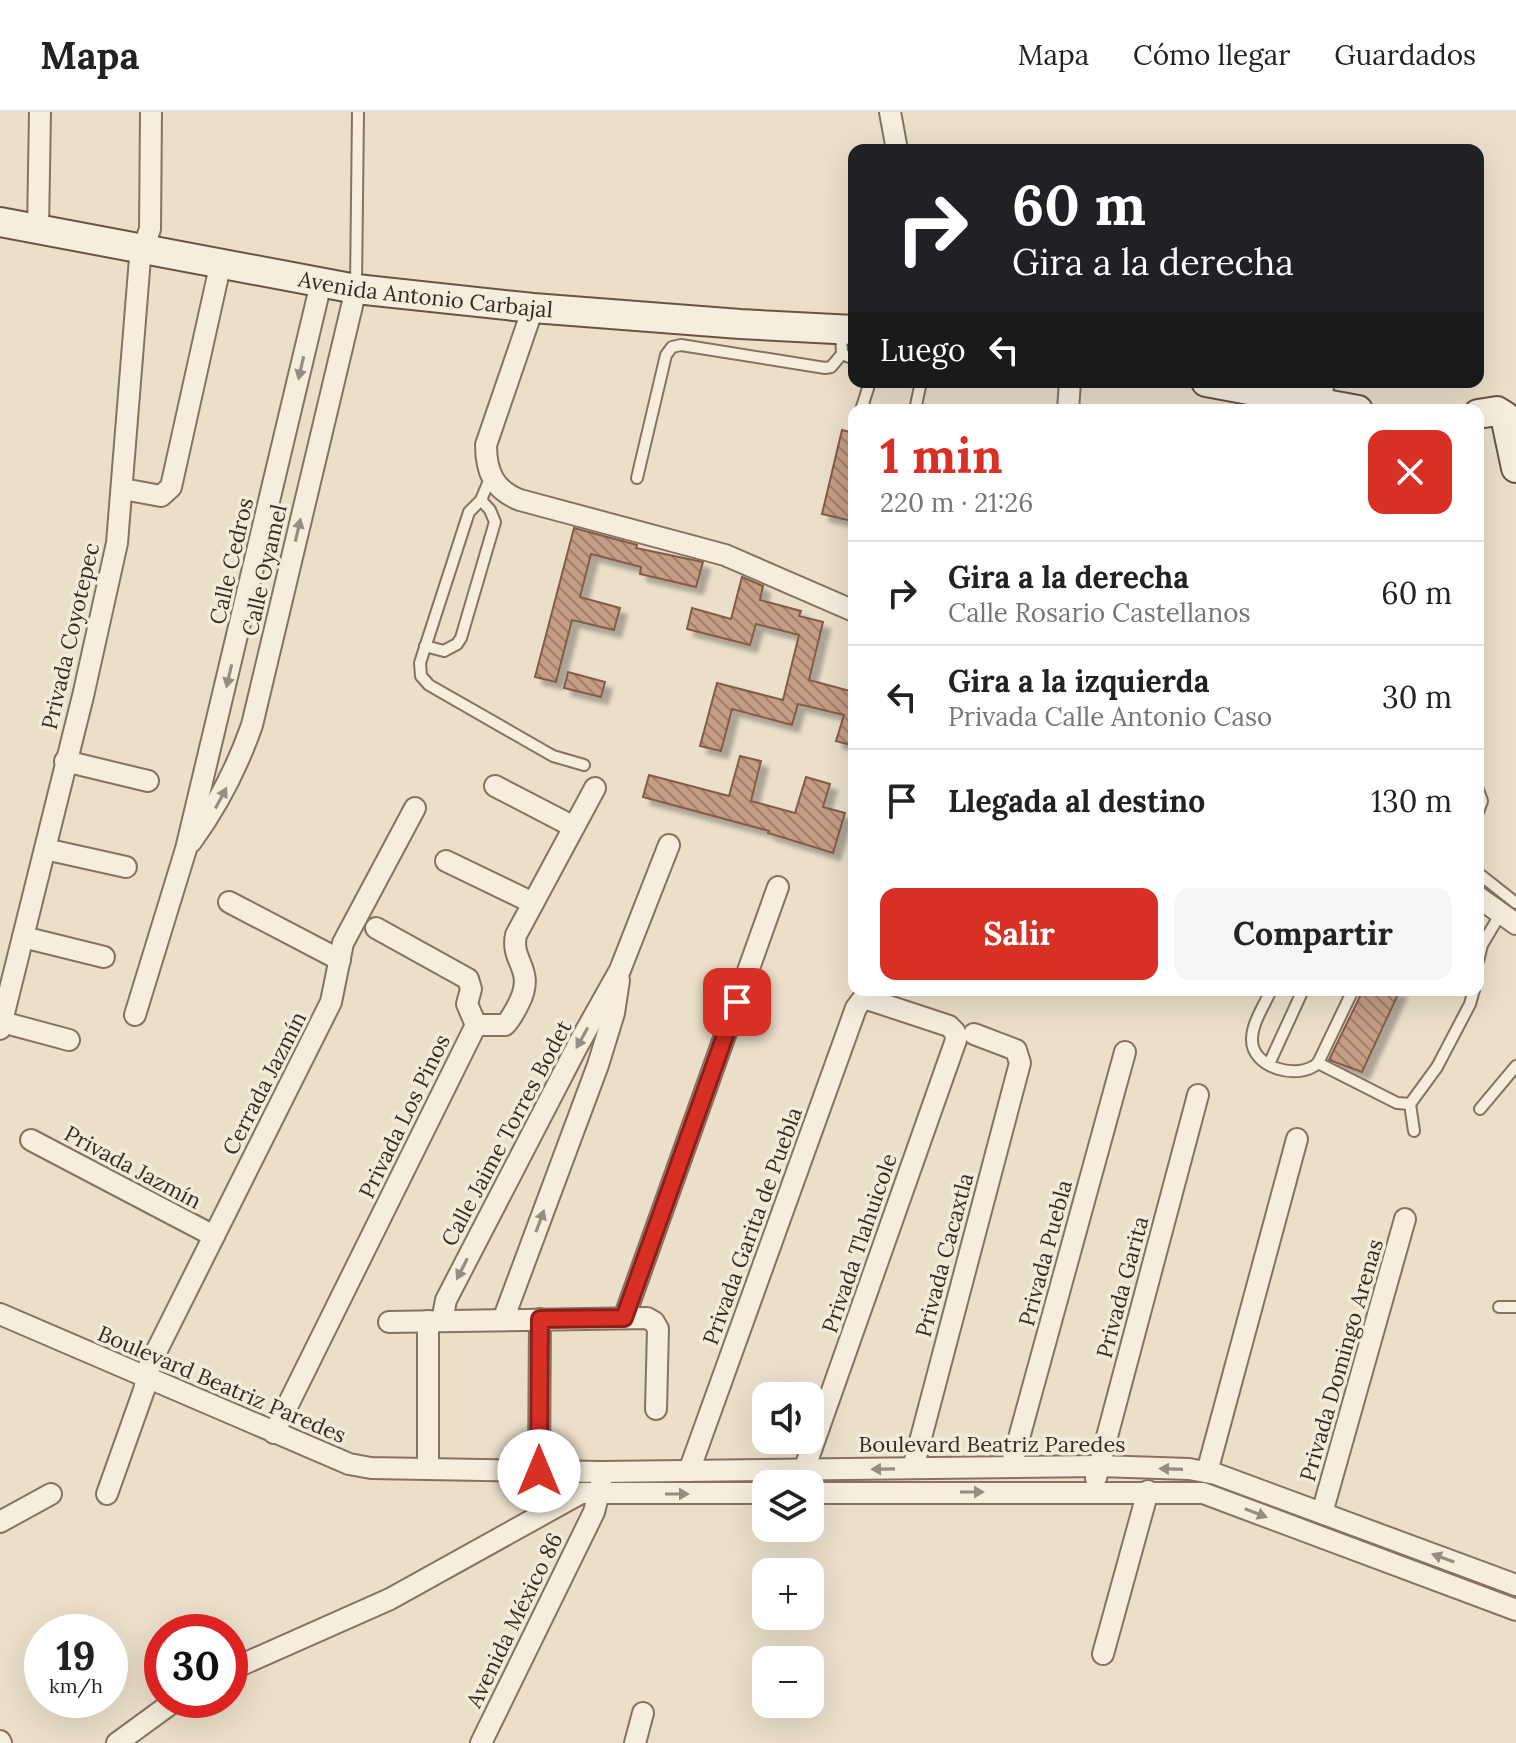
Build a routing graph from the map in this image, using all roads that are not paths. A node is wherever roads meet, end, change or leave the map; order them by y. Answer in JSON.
{"nodes":[{"id":1,"x":40,"y":112,"type":"edge"},
{"id":2,"x":151,"y":112,"type":"edge"},
{"id":3,"x":358,"y":112,"type":"edge"},
{"id":4,"x":890,"y":112,"type":"edge"},
{"id":5,"x":896,"y":144,"type":"edge"},
{"id":6,"x":0,"y":222,"type":"edge"},
{"id":7,"x":38,"y":229,"type":"junction"},
{"id":8,"x":145,"y":248,"type":"junction"},
{"id":9,"x":221,"y":262,"type":"junction"},
{"id":10,"x":321,"y":283,"type":"junction"},
{"id":11,"x":356,"y":289,"type":"junction"},
{"id":12,"x":533,"y":308,"type":"junction"},
{"id":13,"x":846,"y":338,"type":"edge"},
{"id":14,"x":1270,"y":388,"type":"edge"},
{"id":15,"x":1322,"y":393,"type":"edge"},
{"id":16,"x":1345,"y":404,"type":"edge"},
{"id":17,"x":1490,"y":413,"type":"edge"},
{"id":18,"x":1516,"y":468,"type":"edge"},
{"id":19,"x":491,"y":476,"type":"junction"},
{"id":20,"x":637,"y":478,"type":"dead end"},
{"id":21,"x":123,"y":489,"type":"junction"},
{"id":22,"x":481,"y":500,"type":"junction"},
{"id":23,"x":252,"y":576,"type":"junction"},
{"id":24,"x":285,"y":584,"type":"junction"},
{"id":25,"x":848,"y":608,"type":"edge"},
{"id":26,"x":425,"y":646,"type":"junction"},
{"id":27,"x":65,"y":761,"type":"junction"},
{"id":28,"x":584,"y":765,"type":"dead end"},
{"id":29,"x":148,"y":781,"type":"dead end"},
{"id":30,"x":495,"y":786,"type":"dead end"},
{"id":31,"x":595,"y":788,"type":"dead end"},
{"id":32,"x":415,"y":808,"type":"dead end"},
{"id":33,"x":574,"y":827,"type":"junction"},
{"id":34,"x":669,"y":845,"type":"dead end"},
{"id":35,"x":45,"y":849,"type":"junction"},
{"id":36,"x":186,"y":849,"type":"junction"},
{"id":37,"x":446,"y":861,"type":"dead end"},
{"id":38,"x":126,"y":867,"type":"dead end"},
{"id":39,"x":1484,"y":880,"type":"edge"},
{"id":40,"x":778,"y":887,"type":"dead end"},
{"id":41,"x":1484,"y":900,"type":"edge"},
{"id":42,"x":229,"y":902,"type":"dead end"},
{"id":43,"x":533,"y":903,"type":"junction"},
{"id":44,"x":1511,"y":913,"type":"edge"},
{"id":45,"x":376,"y":928,"type":"dead end"},
{"id":46,"x":23,"y":937,"type":"junction"},
{"id":47,"x":1484,"y":943,"type":"edge"},
{"id":48,"x":104,"y":957,"type":"dead end"},
{"id":49,"x":340,"y":960,"type":"junction"},
{"id":50,"x":620,"y":970,"type":"junction"},
{"id":51,"x":1269,"y":996,"type":"edge"},
{"id":52,"x":1300,"y":996,"type":"edge"},
{"id":53,"x":1350,"y":996,"type":"edge"},
{"id":54,"x":1472,"y":996,"type":"edge"},
{"id":55,"x":135,"y":1015,"type":"dead end"},
{"id":56,"x":1,"y":1025,"type":"edge"},
{"id":57,"x":476,"y":1025,"type":"junction"},
{"id":58,"x":964,"y":1033,"type":"junction"},
{"id":59,"x":69,"y":1040,"type":"dead end"},
{"id":60,"x":1125,"y":1052,"type":"dead end"},
{"id":61,"x":1318,"y":1063,"type":"junction"},
{"id":62,"x":1269,"y":1064,"type":"junction"},
{"id":63,"x":1516,"y":1066,"type":"edge"},
{"id":64,"x":1198,"y":1095,"type":"dead end"},
{"id":65,"x":1410,"y":1104,"type":"junction"},
{"id":66,"x":1480,"y":1109,"type":"dead end"},
{"id":67,"x":1414,"y":1131,"type":"dead end"},
{"id":68,"x":1297,"y":1139,"type":"dead end"},
{"id":69,"x":31,"y":1140,"type":"dead end"},
{"id":70,"x":1405,"y":1219,"type":"dead end"},
{"id":71,"x":214,"y":1236,"type":"junction"},
{"id":72,"x":1499,"y":1307,"type":"dead end"},
{"id":73,"x":1516,"y":1307,"type":"edge"},
{"id":74,"x":624,"y":1318,"type":"junction"},
{"id":75,"x":540,"y":1319,"type":"junction"},
{"id":76,"x":2,"y":1320,"type":"edge"},
{"id":77,"x":503,"y":1320,"type":"junction"},
{"id":78,"x":435,"y":1321,"type":"junction"},
{"id":79,"x":389,"y":1322,"type":"dead end"},
{"id":80,"x":145,"y":1377,"type":"junction"},
{"id":81,"x":656,"y":1409,"type":"dead end"},
{"id":82,"x":274,"y":1433,"type":"junction"},
{"id":83,"x":1099,"y":1466,"type":"junction"},
{"id":84,"x":1011,"y":1467,"type":"junction"},
{"id":85,"x":428,"y":1468,"type":"junction"},
{"id":86,"x":913,"y":1468,"type":"junction"},
{"id":87,"x":752,"y":1470,"type":"edge"},
{"id":88,"x":804,"y":1470,"type":"joint"},
{"id":89,"x":539,"y":1471,"type":"junction"},
{"id":90,"x":689,"y":1471,"type":"junction"},
{"id":91,"x":601,"y":1472,"type":"junction"},
{"id":92,"x":1207,"y":1472,"type":"junction"},
{"id":93,"x":1148,"y":1491,"type":"junction"},
{"id":94,"x":1094,"y":1492,"type":"junction"},
{"id":95,"x":752,"y":1493,"type":"edge"},
{"id":96,"x":824,"y":1493,"type":"edge"},
{"id":97,"x":51,"y":1494,"type":"dead end"},
{"id":98,"x":107,"y":1494,"type":"dead end"},
{"id":99,"x":599,"y":1494,"type":"junction"},
{"id":100,"x":1322,"y":1513,"type":"junction"},
{"id":101,"x":0,"y":1522,"type":"edge"},
{"id":102,"x":1516,"y":1585,"type":"edge"},
{"id":103,"x":1516,"y":1610,"type":"edge"},
{"id":104,"x":1103,"y":1654,"type":"dead end"},
{"id":105,"x":248,"y":1662,"type":"edge"},
{"id":106,"x":643,"y":1713,"type":"dead end"},
{"id":107,"x":151,"y":1718,"type":"edge"},
{"id":108,"x":117,"y":1743,"type":"edge"},
{"id":109,"x":481,"y":1743,"type":"edge"},
{"id":110,"x":635,"y":1743,"type":"edge"}],
"edges":[{"from":1,"to":7,"type":"street"},
{"from":2,"to":8,"type":"street","name":"Privada Coyotepec"},
{"from":3,"to":11,"type":"lane"},
{"from":4,"to":5,"type":"street"},
{"from":6,"to":7,"type":"street","name":"Avenida Antonio Carbajal"},
{"from":7,"to":8,"type":"street","name":"Avenida Antonio Carbajal"},
{"from":8,"to":9,"type":"street","name":"Avenida Antonio Carbajal"},
{"from":8,"to":21,"type":"street","name":"Privada Coyotepec"},
{"from":9,"to":10,"type":"street","name":"Avenida Antonio Carbajal"},
{"from":9,"to":21,"type":"street"},
{"from":10,"to":11,"type":"street","name":"Avenida Antonio Carbajal"},
{"from":10,"to":23,"type":"street","name":"Calle Cedros","one_way":true},
{"from":11,"to":12,"type":"street","name":"Avenida Antonio Carbajal"},
{"from":24,"to":11,"type":"street","name":"Calle Oyamel","one_way":true},
{"from":12,"to":13,"type":"street","name":"Avenida Antonio Carbajal"},
{"from":12,"to":19,"type":"street"},
{"from":13,"to":20,"type":"lane"},
{"from":14,"to":15,"type":"street"},
{"from":15,"to":16,"type":"street"},
{"from":17,"to":18,"type":"street"},
{"from":19,"to":22,"type":"lane"},
{"from":19,"to":25,"type":"street"},
{"from":21,"to":27,"type":"street","name":"Privada Coyotepec"},
{"from":22,"to":26,"type":"lane"},
{"from":22,"to":26,"type":"lane"},
{"from":23,"to":24,"type":"street"},
{"from":23,"to":36,"type":"street","name":"Calle Cedros","one_way":true},
{"from":36,"to":24,"type":"street","name":"Calle Oyamel","one_way":true},
{"from":26,"to":28,"type":"lane"},
{"from":27,"to":29,"type":"street"},
{"from":27,"to":35,"type":"street","name":"Privada Coyotepec"},
{"from":30,"to":33,"type":"street"},
{"from":31,"to":33,"type":"street","name":"Privada Los Pinos"},
{"from":32,"to":49,"type":"street","name":"Cerrada Jazmín"},
{"from":33,"to":43,"type":"street","name":"Privada Los Pinos"},
{"from":34,"to":50,"type":"street","name":"Calle Jaime Torres Bodet"},
{"from":35,"to":38,"type":"street"},
{"from":35,"to":46,"type":"street","name":"Privada Coyotepec"},
{"from":36,"to":55,"type":"street","name":"Calle Cedros"},
{"from":37,"to":43,"type":"street"},
{"from":39,"to":44,"type":"lane"},
{"from":40,"to":74,"type":"street"},
{"from":41,"to":44,"type":"street"},
{"from":42,"to":49,"type":"street"},
{"from":43,"to":57,"type":"street","name":"Privada Los Pinos"},
{"from":44,"to":47,"type":"lane"},
{"from":45,"to":57,"type":"street"},
{"from":46,"to":48,"type":"street"},
{"from":46,"to":56,"type":"street","name":"Privada Coyotepec"},
{"from":49,"to":71,"type":"street","name":"Cerrada Jazmín"},
{"from":77,"to":50,"type":"street","name":"Calle Jaime Torres Bodet","one_way":true},
{"from":50,"to":78,"type":"street","name":"Calle Jaime Torres Bodet","one_way":true},
{"from":51,"to":62,"type":"lane"},
{"from":52,"to":62,"type":"lane"},
{"from":53,"to":61,"type":"lane"},
{"from":54,"to":65,"type":"lane"},
{"from":56,"to":59,"type":"street"},
{"from":57,"to":82,"type":"street","name":"Privada Los Pinos"},
{"from":58,"to":86,"type":"street","name":"Privada Cacaxtla"},
{"from":58,"to":88,"type":"street","name":"Privada Tlahuicole"},
{"from":58,"to":90,"type":"street","name":"Privada Garita de Puebla"},
{"from":60,"to":84,"type":"street","name":"Privada Puebla"},
{"from":61,"to":62,"type":"lane"},
{"from":61,"to":65,"type":"lane"},
{"from":63,"to":66,"type":"lane"},
{"from":64,"to":83,"type":"street","name":"Privada Garita"},
{"from":65,"to":67,"type":"lane"},
{"from":68,"to":92,"type":"street"},
{"from":69,"to":71,"type":"street","name":"Privada Jazmín"},
{"from":70,"to":100,"type":"street","name":"Privada Domingo Arenas"},
{"from":71,"to":80,"type":"street","name":"Cerrada Jazmín"},
{"from":72,"to":73,"type":"lane"},
{"from":74,"to":75,"type":"street"},
{"from":74,"to":81,"type":"street"},
{"from":75,"to":77,"type":"street"},
{"from":75,"to":89,"type":"street"},
{"from":76,"to":80,"type":"street","name":"Boulevard Beatriz Paredes"},
{"from":77,"to":78,"type":"street"},
{"from":78,"to":79,"type":"street"},
{"from":78,"to":85,"type":"street","name":"Calle Jaime Torres Bodet"},
{"from":80,"to":82,"type":"street","name":"Boulevard Beatriz Paredes"},
{"from":80,"to":98,"type":"street","name":"Cerrada Jazmín"},
{"from":82,"to":85,"type":"street","name":"Boulevard Beatriz Paredes"},
{"from":83,"to":84,"type":"street","name":"Boulevard Beatriz Paredes"},
{"from":92,"to":83,"type":"street","name":"Boulevard Beatriz Paredes","one_way":true},
{"from":83,"to":94,"type":"street","name":"Privada Garita"},
{"from":84,"to":86,"type":"street","name":"Boulevard Beatriz Paredes"},
{"from":85,"to":89,"type":"street","name":"Boulevard Beatriz Paredes"},
{"from":86,"to":88,"type":"street","name":"Boulevard Beatriz Paredes","one_way":true},
{"from":87,"to":90,"type":"street","name":"Boulevard Beatriz Paredes"},
{"from":89,"to":91,"type":"street","name":"Boulevard Beatriz Paredes"},
{"from":90,"to":91,"type":"street","name":"Boulevard Beatriz Paredes"},
{"from":91,"to":99,"type":"street","name":"Avenida México 86"},
{"from":92,"to":100,"type":"street","name":"Boulevard Beatriz Paredes"},
{"from":93,"to":94,"type":"street"},
{"from":93,"to":103,"type":"street","one_way":true},
{"from":93,"to":104,"type":"street"},
{"from":96,"to":94,"type":"street","one_way":true},
{"from":99,"to":95,"type":"street","one_way":true},
{"from":97,"to":101,"type":"street"},
{"from":99,"to":105,"type":"street"},
{"from":99,"to":109,"type":"street","name":"Avenida México 86"},
{"from":102,"to":100,"type":"street","name":"Boulevard Beatriz Paredes","one_way":true},
{"from":106,"to":110,"type":"street"},
{"from":107,"to":108,"type":"street"}]}
